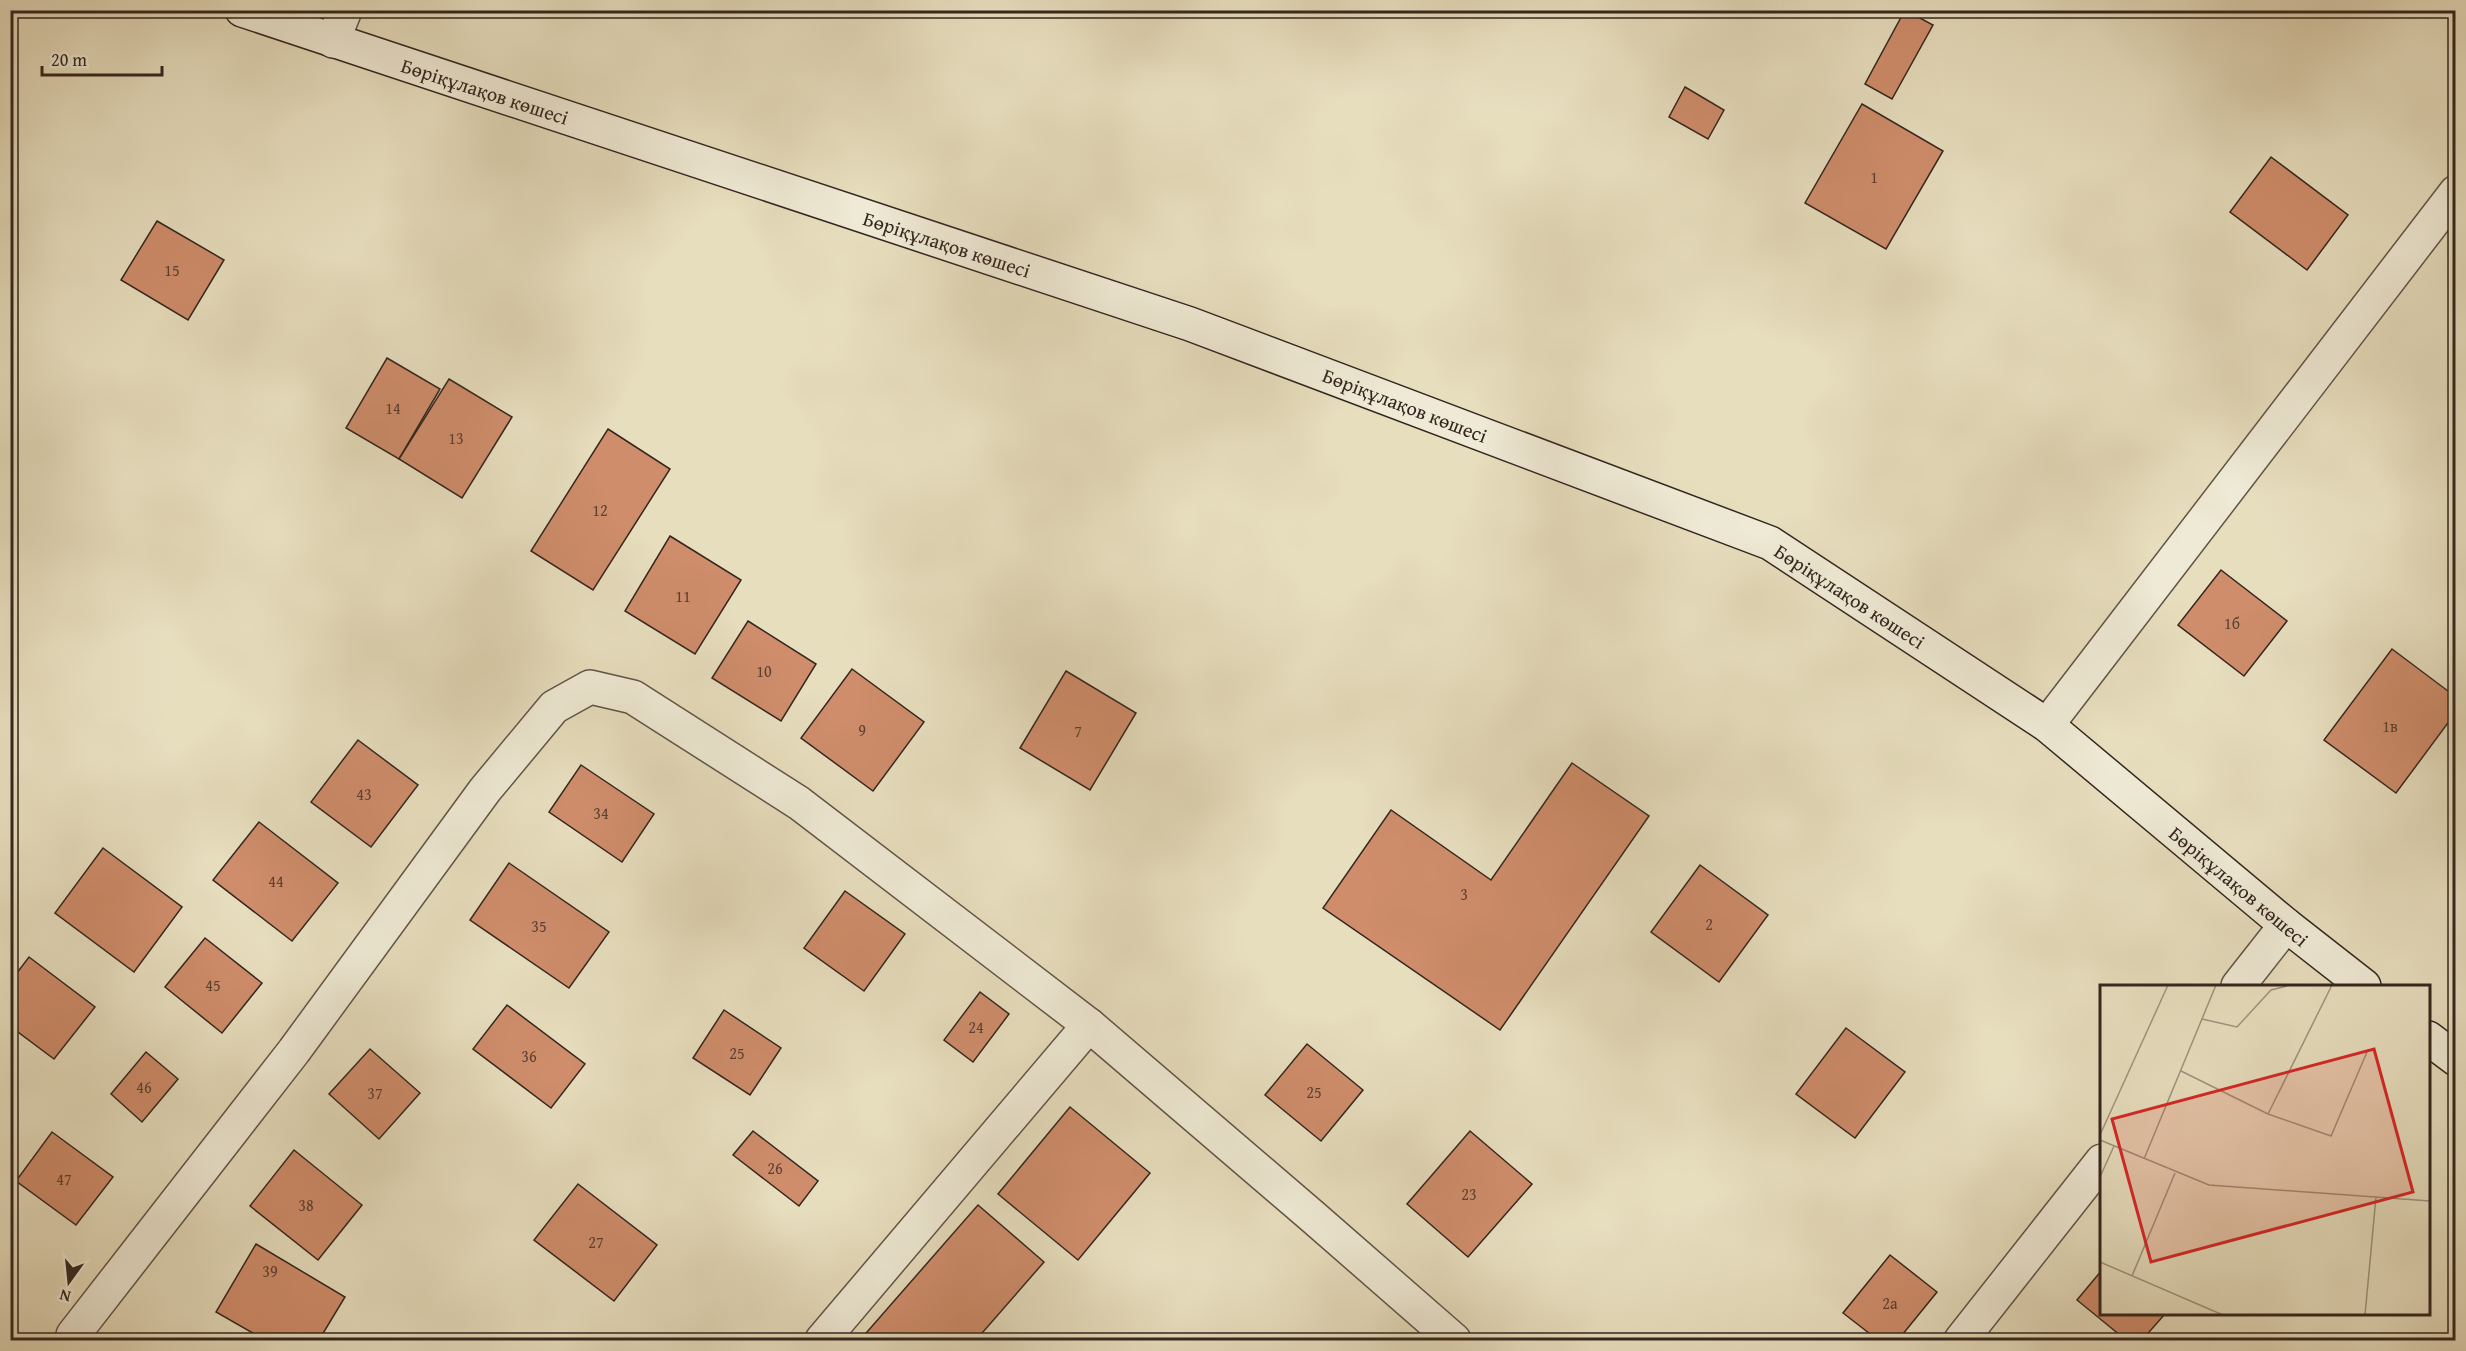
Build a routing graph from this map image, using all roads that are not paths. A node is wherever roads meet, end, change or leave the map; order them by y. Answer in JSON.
{"nodes":[{"id":1,"x":242,"y":10,"type":"edge"},
{"id":2,"x":345,"y":10,"type":"edge"},
{"id":3,"x":333,"y":41,"type":"junction"},
{"id":4,"x":2456,"y":192,"type":"edge"},
{"id":5,"x":2047,"y":725,"type":"junction"},
{"id":6,"x":2286,"y":925,"type":"junction"},
{"id":7,"x":2240,"y":985,"type":"edge"},
{"id":8,"x":2361,"y":985,"type":"edge"},
{"id":9,"x":1089,"y":1025,"type":"junction"},
{"id":10,"x":2430,"y":1040,"type":"edge"},
{"id":11,"x":2456,"y":1059,"type":"edge"},
{"id":12,"x":2100,"y":1164,"type":"edge"},
{"id":13,"x":73,"y":1335,"type":"dead end"},
{"id":14,"x":822,"y":1341,"type":"edge"},
{"id":15,"x":1454,"y":1341,"type":"edge"},
{"id":16,"x":1961,"y":1341,"type":"edge"}],
"edges":[{"from":1,"to":3,"type":"street","name":"Бөріқұлақов көшесі"},
{"from":2,"to":3,"type":"street"},
{"from":3,"to":5,"type":"street","name":"Бөріқұлақов көшесі"},
{"from":4,"to":5,"type":"street"},
{"from":5,"to":6,"type":"street","name":"Бөріқұлақов көшесі"},
{"from":6,"to":7,"type":"street"},
{"from":6,"to":8,"type":"street","name":"Бөріқұлақов көшесі"},
{"from":9,"to":13,"type":"street"},
{"from":9,"to":14,"type":"street"},
{"from":9,"to":15,"type":"street"},
{"from":10,"to":11,"type":"street"},
{"from":12,"to":16,"type":"street"}]}
